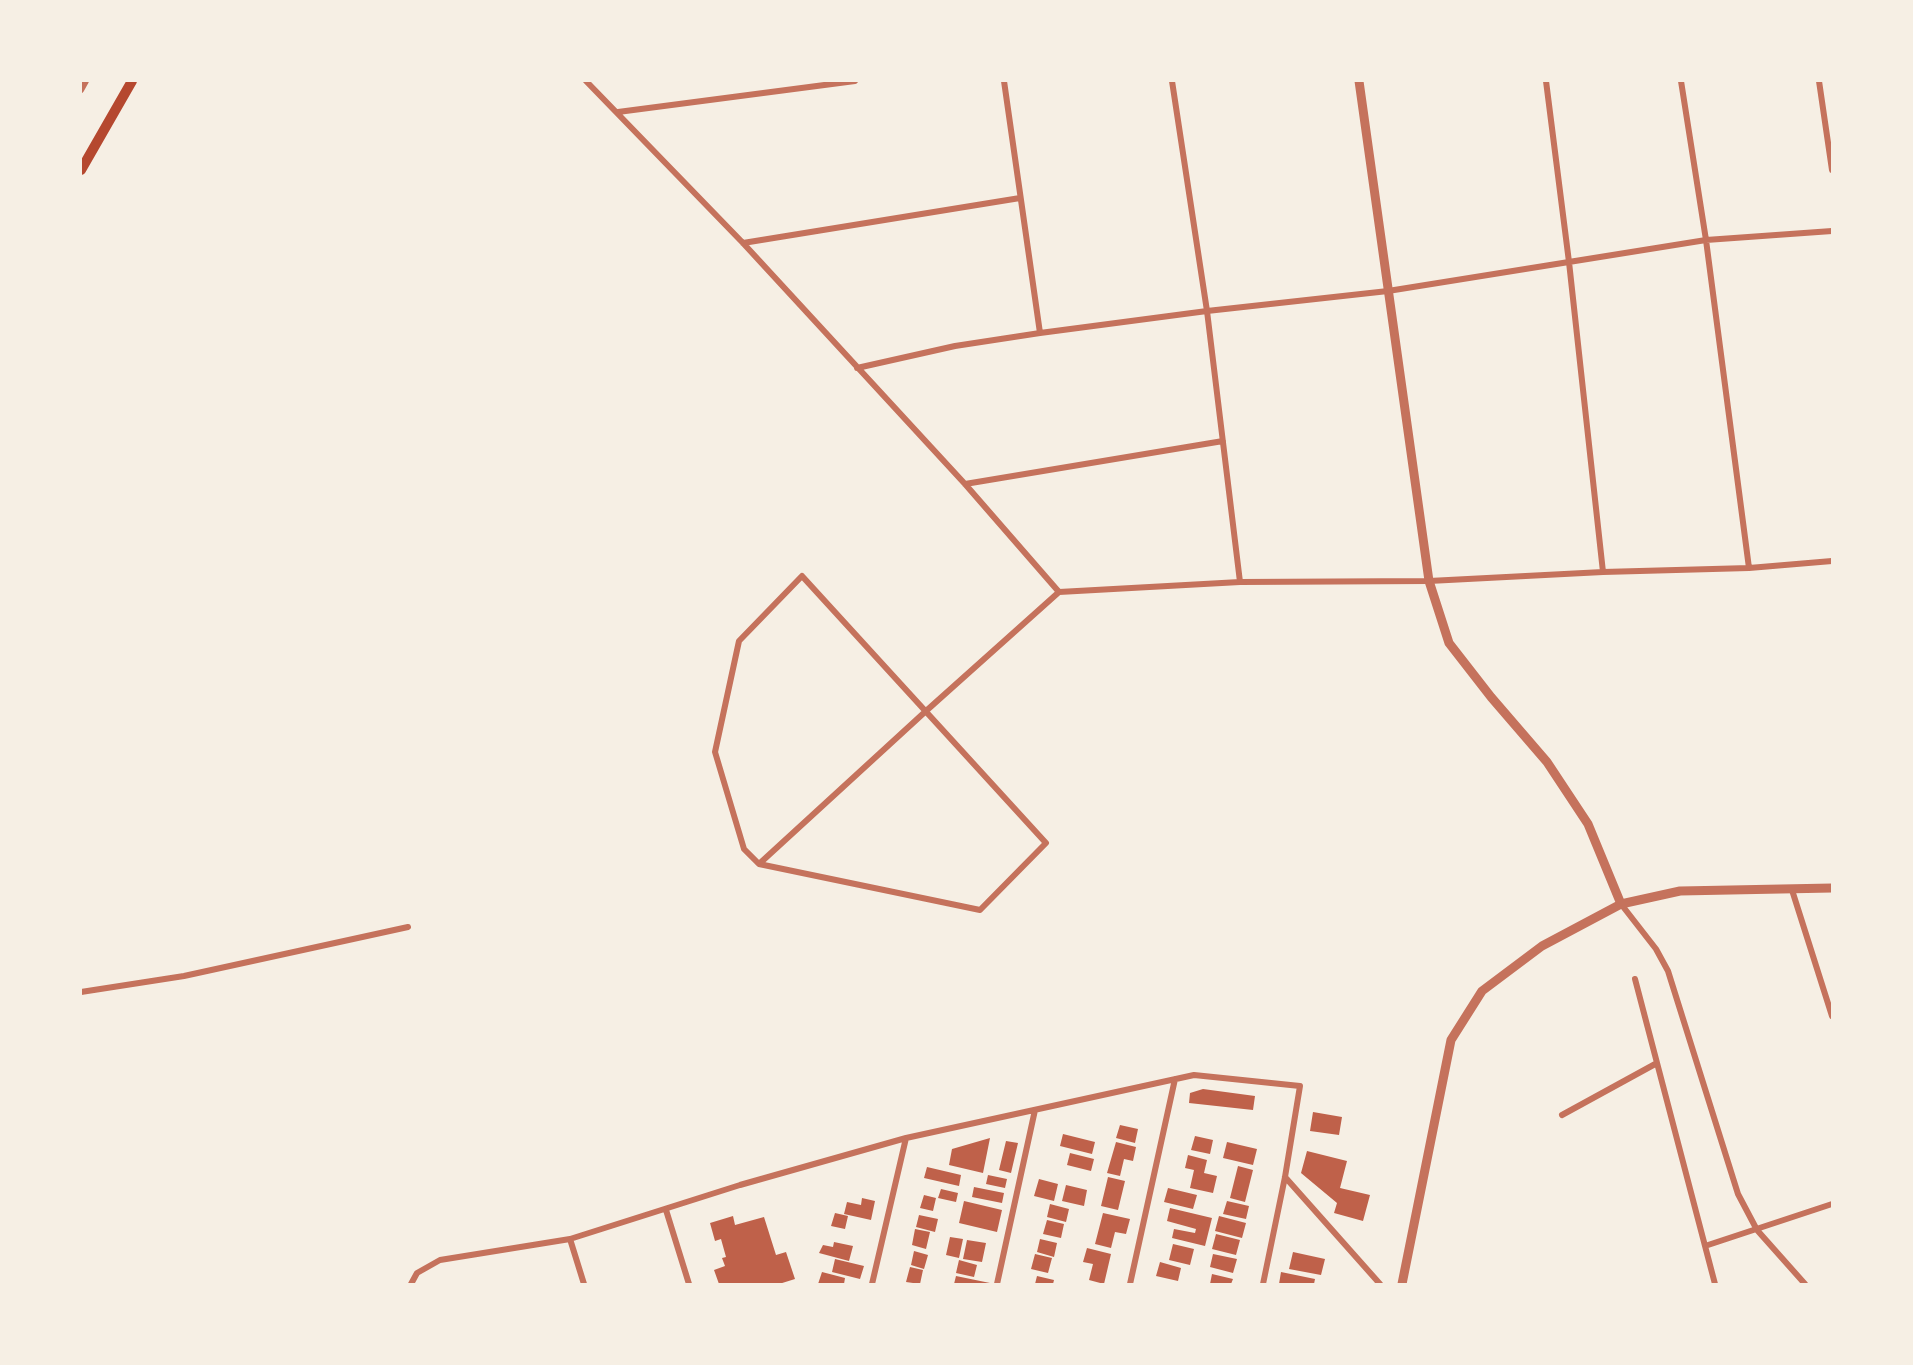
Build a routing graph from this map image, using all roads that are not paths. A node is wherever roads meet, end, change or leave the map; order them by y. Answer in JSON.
{"nodes":[{"id":1,"x":86,"y":81,"type":"edge"},
{"id":2,"x":132,"y":81,"type":"edge"},
{"id":3,"x":586,"y":81,"type":"edge"},
{"id":4,"x":855,"y":81,"type":"edge"},
{"id":5,"x":1004,"y":81,"type":"edge"},
{"id":6,"x":1172,"y":81,"type":"edge"},
{"id":7,"x":1359,"y":81,"type":"edge"},
{"id":8,"x":1546,"y":81,"type":"edge"},
{"id":9,"x":1681,"y":81,"type":"edge"},
{"id":10,"x":1819,"y":81,"type":"edge"},
{"id":11,"x":845,"y":82,"type":"edge"},
{"id":12,"x":81,"y":90,"type":"edge"},
{"id":13,"x":618,"y":112,"type":"junction"},
{"id":14,"x":81,"y":170,"type":"edge"},
{"id":15,"x":1832,"y":170,"type":"edge"},
{"id":16,"x":1020,"y":198,"type":"junction"},
{"id":17,"x":1832,"y":231,"type":"edge"},
{"id":18,"x":1706,"y":240,"type":"junction"},
{"id":19,"x":743,"y":243,"type":"junction"},
{"id":20,"x":1569,"y":262,"type":"junction"},
{"id":21,"x":1388,"y":291,"type":"junction"},
{"id":22,"x":1207,"y":311,"type":"junction"},
{"id":23,"x":1040,"y":333,"type":"junction"},
{"id":24,"x":857,"y":368,"type":"junction"},
{"id":25,"x":1223,"y":441,"type":"junction"},
{"id":26,"x":965,"y":484,"type":"junction"},
{"id":27,"x":1832,"y":561,"type":"edge"},
{"id":28,"x":1749,"y":568,"type":"junction"},
{"id":29,"x":1603,"y":572,"type":"junction"},
{"id":30,"x":1430,"y":581,"type":"junction"},
{"id":31,"x":1240,"y":582,"type":"junction"},
{"id":32,"x":1059,"y":592,"type":"junction"},
{"id":33,"x":926,"y":711,"type":"junction"},
{"id":34,"x":759,"y":864,"type":"junction"},
{"id":35,"x":1832,"y":888,"type":"edge"},
{"id":36,"x":1792,"y":890,"type":"junction"},
{"id":37,"x":1621,"y":904,"type":"junction"},
{"id":38,"x":408,"y":927,"type":"dead end"},
{"id":39,"x":1635,"y":979,"type":"dead end"},
{"id":40,"x":81,"y":992,"type":"edge"},
{"id":41,"x":1832,"y":1016,"type":"edge"},
{"id":42,"x":1657,"y":1063,"type":"junction"},
{"id":43,"x":1175,"y":1079,"type":"junction"},
{"id":44,"x":1035,"y":1110,"type":"junction"},
{"id":45,"x":1562,"y":1115,"type":"dead end"},
{"id":46,"x":906,"y":1138,"type":"junction"},
{"id":47,"x":1285,"y":1177,"type":"junction"},
{"id":48,"x":1832,"y":1204,"type":"edge"},
{"id":49,"x":666,"y":1210,"type":"junction"},
{"id":50,"x":1757,"y":1230,"type":"junction"},
{"id":51,"x":570,"y":1239,"type":"junction"},
{"id":52,"x":1705,"y":1246,"type":"junction"},
{"id":53,"x":411,"y":1284,"type":"edge"},
{"id":54,"x":584,"y":1284,"type":"edge"},
{"id":55,"x":689,"y":1284,"type":"edge"},
{"id":56,"x":872,"y":1284,"type":"edge"},
{"id":57,"x":997,"y":1284,"type":"edge"},
{"id":58,"x":1130,"y":1284,"type":"edge"},
{"id":59,"x":1263,"y":1284,"type":"edge"},
{"id":60,"x":1380,"y":1284,"type":"edge"},
{"id":61,"x":1402,"y":1284,"type":"edge"},
{"id":62,"x":1715,"y":1284,"type":"edge"},
{"id":63,"x":1805,"y":1284,"type":"edge"}],
"edges":[{"from":1,"to":12,"type":"street"},
{"from":2,"to":14,"type":"main road"},
{"from":3,"to":13,"type":"street"},
{"from":4,"to":11,"type":"street"},
{"from":5,"to":16,"type":"street"},
{"from":6,"to":22,"type":"street"},
{"from":7,"to":21,"type":"street"},
{"from":8,"to":20,"type":"street"},
{"from":9,"to":18,"type":"street"},
{"from":10,"to":15,"type":"street"},
{"from":11,"to":13,"type":"street"},
{"from":13,"to":19,"type":"street"},
{"from":16,"to":19,"type":"street"},
{"from":16,"to":23,"type":"street"},
{"from":17,"to":18,"type":"street"},
{"from":18,"to":20,"type":"street"},
{"from":18,"to":28,"type":"street"},
{"from":19,"to":24,"type":"street"},
{"from":20,"to":21,"type":"street"},
{"from":20,"to":29,"type":"street"},
{"from":21,"to":22,"type":"street"},
{"from":21,"to":30,"type":"street"},
{"from":22,"to":23,"type":"street"},
{"from":22,"to":25,"type":"street"},
{"from":23,"to":24,"type":"street"},
{"from":24,"to":26,"type":"street"},
{"from":25,"to":26,"type":"street"},
{"from":25,"to":31,"type":"street"},
{"from":26,"to":32,"type":"street"},
{"from":27,"to":28,"type":"street"},
{"from":28,"to":29,"type":"street"},
{"from":29,"to":30,"type":"street"},
{"from":30,"to":31,"type":"street"},
{"from":30,"to":37,"type":"street"},
{"from":31,"to":32,"type":"street"},
{"from":32,"to":33,"type":"street"},
{"from":33,"to":34,"type":"street"},
{"from":33,"to":34,"type":"street"},
{"from":33,"to":34,"type":"street"},
{"from":35,"to":36,"type":"street"},
{"from":36,"to":37,"type":"street"},
{"from":36,"to":41,"type":"street"},
{"from":37,"to":50,"type":"street"},
{"from":37,"to":61,"type":"street"},
{"from":38,"to":40,"type":"street"},
{"from":39,"to":42,"type":"street"},
{"from":42,"to":45,"type":"street"},
{"from":42,"to":52,"type":"street"},
{"from":43,"to":44,"type":"street"},
{"from":43,"to":47,"type":"street"},
{"from":43,"to":58,"type":"street"},
{"from":44,"to":46,"type":"street"},
{"from":44,"to":57,"type":"street"},
{"from":46,"to":49,"type":"street"},
{"from":46,"to":56,"type":"street"},
{"from":47,"to":59,"type":"street"},
{"from":47,"to":60,"type":"street"},
{"from":48,"to":50,"type":"street"},
{"from":49,"to":51,"type":"street"},
{"from":49,"to":55,"type":"street"},
{"from":50,"to":52,"type":"street"},
{"from":50,"to":63,"type":"street"},
{"from":51,"to":53,"type":"street"},
{"from":51,"to":54,"type":"street"},
{"from":52,"to":62,"type":"street"}]}
